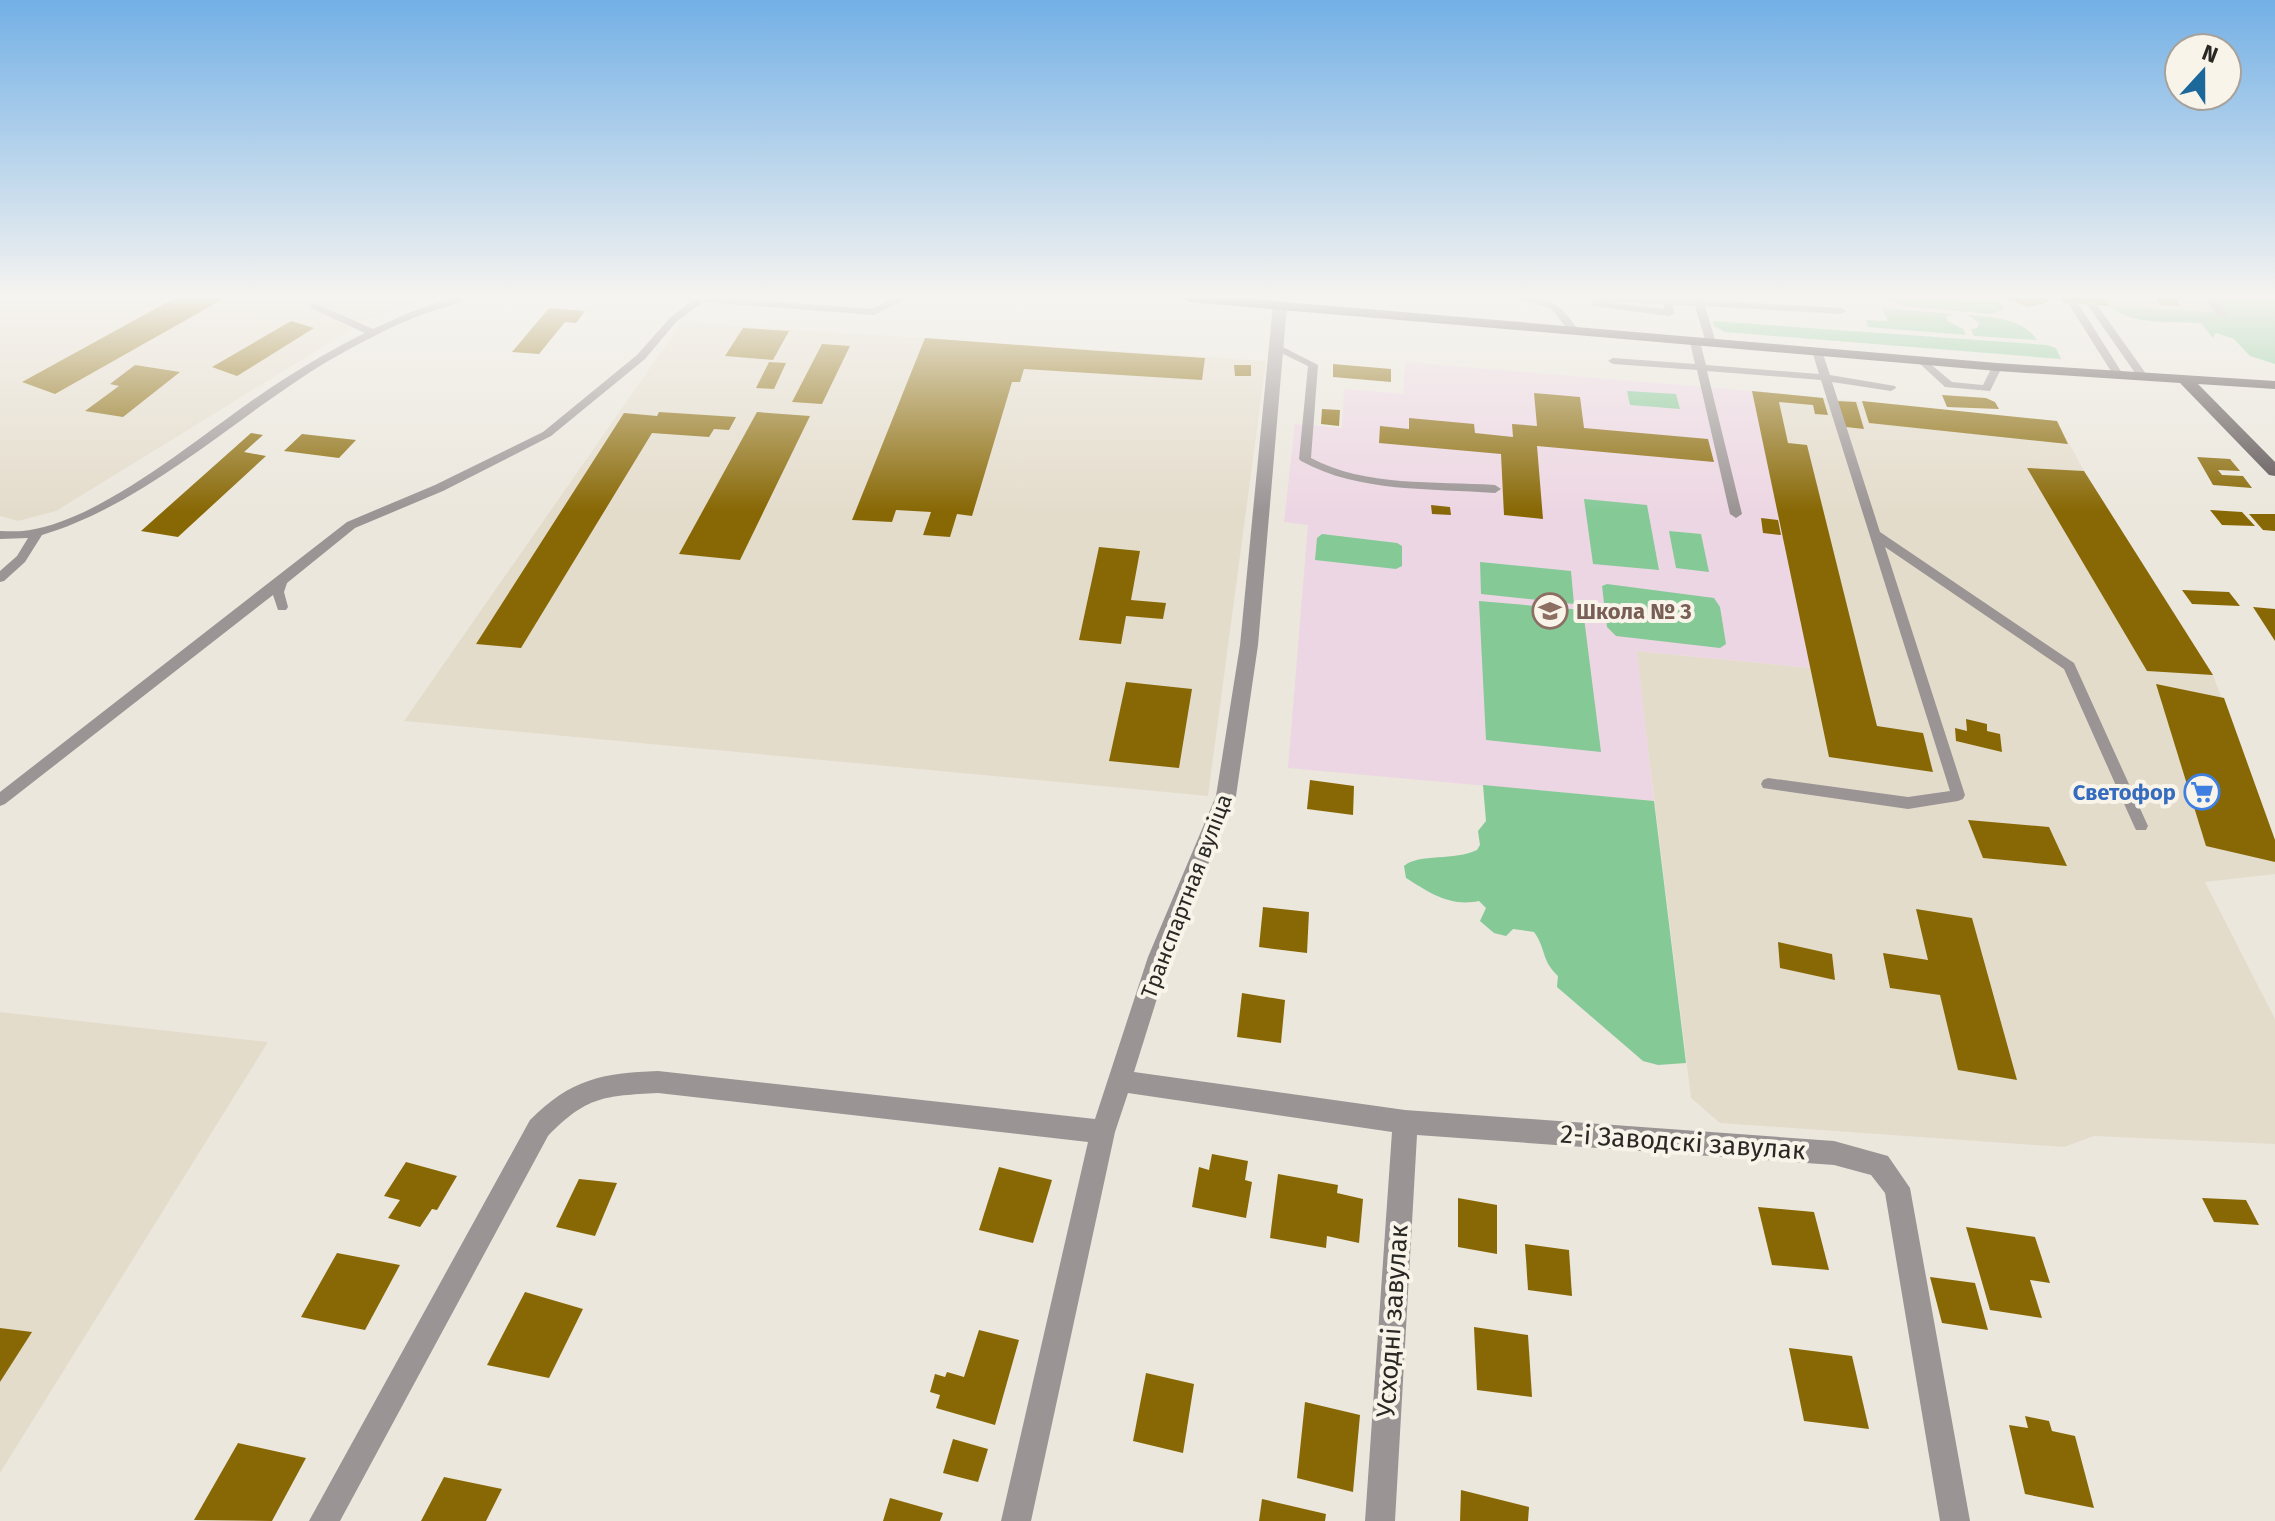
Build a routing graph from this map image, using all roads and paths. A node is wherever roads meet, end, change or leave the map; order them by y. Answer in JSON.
{"nodes":[{"id":1,"x":308,"y":369,"type":"edge"},
{"id":2,"x":626,"y":369,"type":"edge"},
{"id":3,"x":1275,"y":369,"type":"edge"},
{"id":4,"x":1313,"y":369,"type":"edge"},
{"id":5,"x":1702,"y":369,"type":"joint"},
{"id":6,"x":1821,"y":369,"type":"edge"},
{"id":7,"x":1932,"y":369,"type":"edge"},
{"id":8,"x":1996,"y":369,"type":"edge"},
{"id":9,"x":2024,"y":369,"type":"edge"},
{"id":10,"x":2115,"y":369,"type":"edge"},
{"id":11,"x":2138,"y":369,"type":"edge"},
{"id":12,"x":2119,"y":376,"type":"junction"},
{"id":13,"x":1823,"y":377,"type":"junction"},
{"id":14,"x":2144,"y":378,"type":"junction"},
{"id":15,"x":2186,"y":381,"type":"junction"},
{"id":16,"x":2275,"y":385,"type":"edge"},
{"id":17,"x":1891,"y":388,"type":"dead end"},
{"id":18,"x":2275,"y":393,"type":"edge"},
{"id":19,"x":2275,"y":471,"type":"edge"},
{"id":20,"x":1495,"y":489,"type":"dead end"},
{"id":21,"x":1736,"y":514,"type":"dead end"},
{"id":22,"x":36,"y":534,"type":"junction"},
{"id":23,"x":1875,"y":534,"type":"junction"},
{"id":24,"x":0,"y":535,"type":"edge"},
{"id":25,"x":0,"y":578,"type":"edge"},
{"id":26,"x":282,"y":581,"type":"junction"},
{"id":27,"x":282,"y":607,"type":"dead end"},
{"id":28,"x":1768,"y":784,"type":"dead end"},
{"id":29,"x":0,"y":800,"type":"edge"},
{"id":30,"x":2141,"y":826,"type":"dead end"},
{"id":31,"x":1121,"y":1081,"type":"junction"},
{"id":32,"x":1405,"y":1122,"type":"junction"},
{"id":33,"x":1103,"y":1132,"type":"junction"},
{"id":34,"x":324,"y":1521,"type":"edge"},
{"id":35,"x":1016,"y":1521,"type":"edge"},
{"id":36,"x":1380,"y":1521,"type":"edge"},
{"id":37,"x":1955,"y":1521,"type":"edge"}],
"edges":[{"from":1,"to":22,"type":"lane"},
{"from":2,"to":26,"type":"lane"},
{"from":3,"to":31,"type":"street","name":"Транспартная вуліца"},
{"from":4,"to":20,"type":"lane"},
{"from":5,"to":13,"type":"lane"},
{"from":5,"to":21,"type":"lane"},
{"from":6,"to":13,"type":"lane"},
{"from":7,"to":8,"type":"lane"},
{"from":9,"to":12,"type":"main road"},
{"from":10,"to":12,"type":"lane"},
{"from":11,"to":14,"type":"lane"},
{"from":12,"to":14,"type":"main road"},
{"from":13,"to":17,"type":"lane"},
{"from":13,"to":23,"type":"lane"},
{"from":14,"to":15,"type":"main road"},
{"from":15,"to":16,"type":"main road"},
{"from":15,"to":18,"type":"main road"},
{"from":15,"to":19,"type":"main road"},
{"from":22,"to":24,"type":"lane"},
{"from":22,"to":25,"type":"lane"},
{"from":23,"to":28,"type":"lane"},
{"from":23,"to":30,"type":"lane"},
{"from":26,"to":27,"type":"lane"},
{"from":26,"to":29,"type":"lane"},
{"from":31,"to":32,"type":"street","name":"2-і Заводскі завулак"},
{"from":31,"to":33,"type":"street","name":"Транспартная вуліца"},
{"from":32,"to":36,"type":"street","name":"Усходні завулак"},
{"from":32,"to":37,"type":"street","name":"2-і Заводскі завулак"},
{"from":33,"to":34,"type":"street"},
{"from":33,"to":35,"type":"street","name":"Транспартная вуліца"}]}
